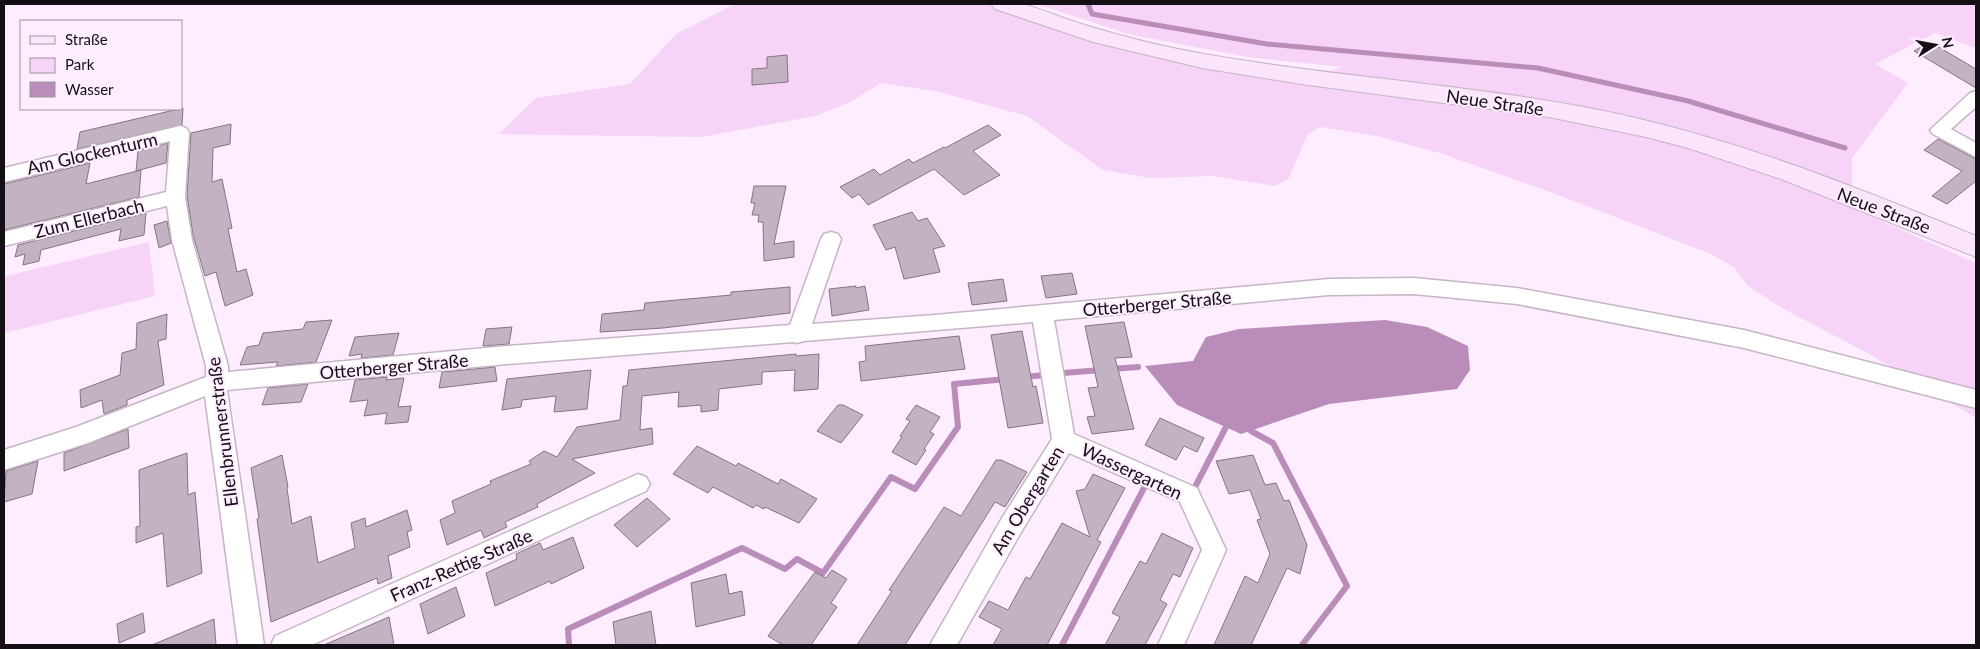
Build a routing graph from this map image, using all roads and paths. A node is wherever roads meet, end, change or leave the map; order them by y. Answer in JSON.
{"nodes":[{"id":1,"x":1002,"y":4,"type":"edge"},
{"id":2,"x":1976,"y":98,"type":"edge"},
{"id":3,"x":180,"y":132,"type":"joint"},
{"id":4,"x":1976,"y":151,"type":"edge"},
{"id":5,"x":4,"y":174,"type":"edge"},
{"id":6,"x":175,"y":197,"type":"junction"},
{"id":7,"x":831,"y":238,"type":"dead end"},
{"id":8,"x":4,"y":239,"type":"edge"},
{"id":9,"x":1976,"y":248,"type":"edge"},
{"id":10,"x":1042,"y":314,"type":"junction"},
{"id":11,"x":797,"y":335,"type":"junction"},
{"id":12,"x":217,"y":382,"type":"junction"},
{"id":13,"x":1976,"y":399,"type":"edge"},
{"id":14,"x":1064,"y":440,"type":"junction"},
{"id":15,"x":4,"y":460,"type":"edge"},
{"id":16,"x":638,"y":484,"type":"dead end"},
{"id":17,"x":250,"y":645,"type":"edge"},
{"id":18,"x":284,"y":645,"type":"edge"},
{"id":19,"x":943,"y":645,"type":"edge"},
{"id":20,"x":1171,"y":645,"type":"edge"}],
"edges":[{"from":1,"to":9,"type":"main road","name":"Neue Straße"},
{"from":2,"to":4,"type":"street"},
{"from":3,"to":5,"type":"street","name":"Am Glockenturm"},
{"from":3,"to":6,"type":"street","name":"Ellenbrunnerstraße"},
{"from":6,"to":8,"type":"street","name":"Zum Ellerbach"},
{"from":6,"to":12,"type":"street","name":"Ellenbrunnerstraße"},
{"from":7,"to":11,"type":"street"},
{"from":10,"to":11,"type":"street","name":"Otterberger Straße"},
{"from":10,"to":13,"type":"street","name":"Otterberger Straße"},
{"from":10,"to":14,"type":"street","name":"Am Obergarten"},
{"from":11,"to":12,"type":"street","name":"Otterberger Straße"},
{"from":12,"to":15,"type":"street","name":"Otterberger Straße"},
{"from":12,"to":17,"type":"street","name":"Ellenbrunnerstraße"},
{"from":14,"to":19,"type":"street","name":"Am Obergarten"},
{"from":14,"to":20,"type":"street","name":"Wassergarten"},
{"from":16,"to":18,"type":"street","name":"Franz-Rettig-Straße"}]}
